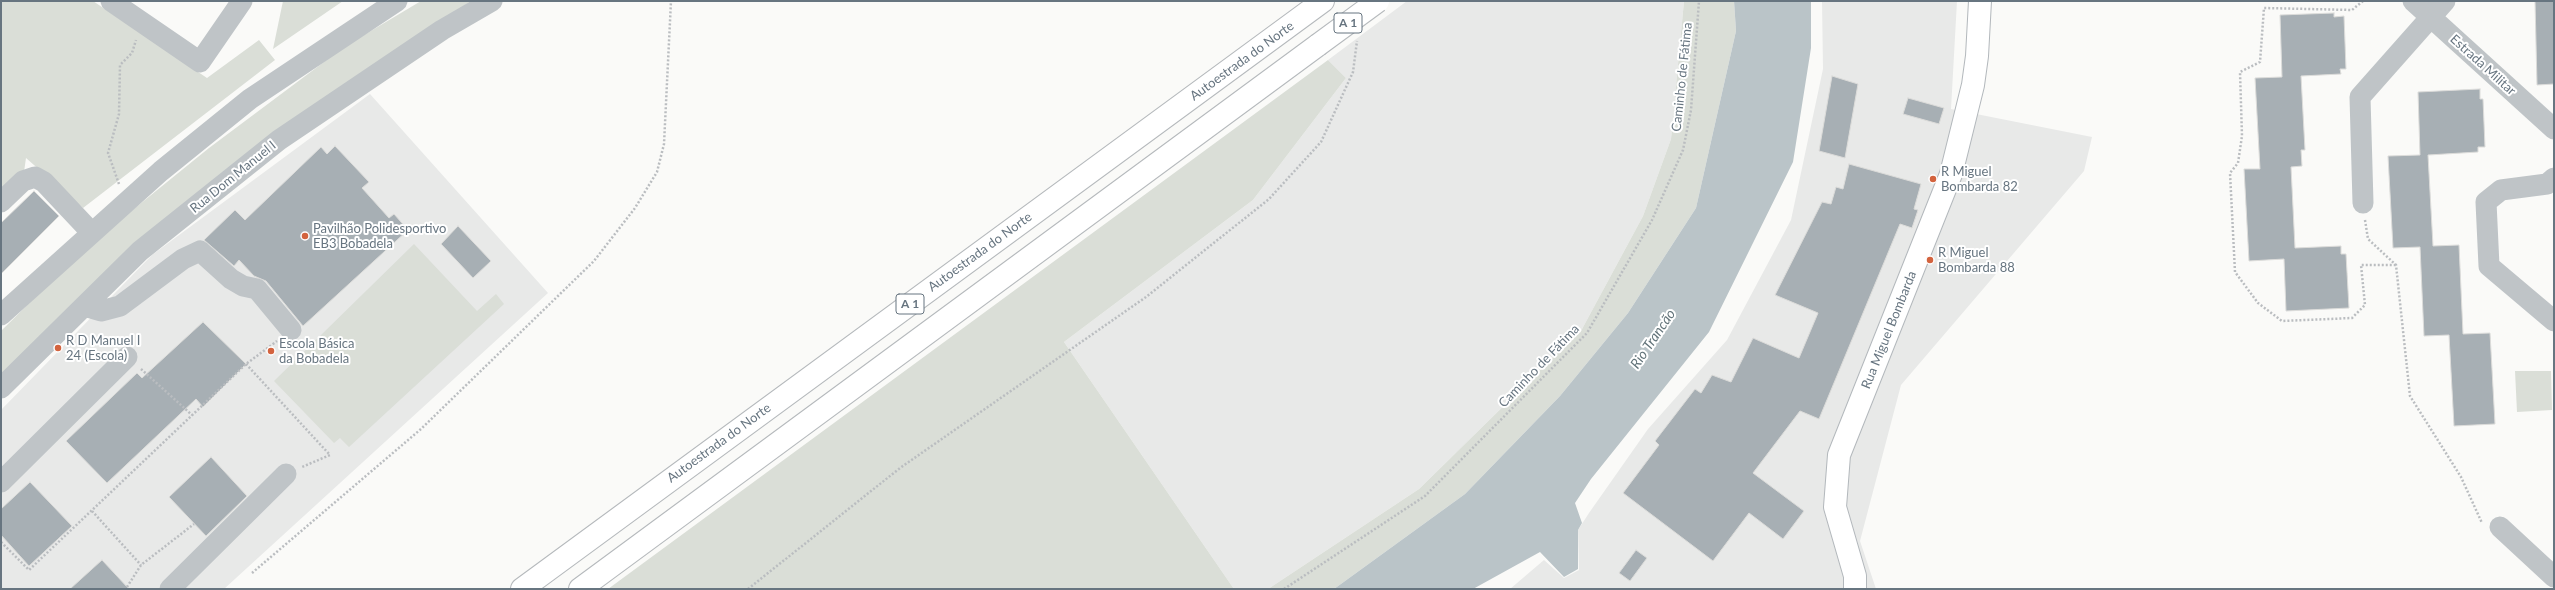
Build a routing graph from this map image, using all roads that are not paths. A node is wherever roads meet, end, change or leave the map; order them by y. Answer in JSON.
{"nodes":[{"id":1,"x":111,"y":1,"type":"edge"},
{"id":2,"x":242,"y":1,"type":"edge"},
{"id":3,"x":397,"y":1,"type":"edge"},
{"id":4,"x":492,"y":1,"type":"edge"},
{"id":5,"x":1323,"y":1,"type":"edge"},
{"id":6,"x":1378,"y":1,"type":"edge"},
{"id":7,"x":1980,"y":1,"type":"edge"},
{"id":8,"x":2413,"y":1,"type":"edge"},
{"id":9,"x":2445,"y":1,"type":"edge"},
{"id":10,"x":2429,"y":16,"type":"junction"},
{"id":11,"x":2554,"y":129,"type":"edge"},
{"id":12,"x":2554,"y":178,"type":"edge"},
{"id":13,"x":1,"y":202,"type":"edge"},
{"id":14,"x":2363,"y":203,"type":"road end"},
{"id":15,"x":92,"y":233,"type":"junction"},
{"id":16,"x":84,"y":306,"type":"junction"},
{"id":17,"x":1,"y":315,"type":"edge"},
{"id":18,"x":2554,"y":321,"type":"edge"},
{"id":19,"x":291,"y":330,"type":"road end"},
{"id":20,"x":128,"y":357,"type":"road end"},
{"id":21,"x":1,"y":388,"type":"edge"},
{"id":22,"x":286,"y":474,"type":"road end"},
{"id":23,"x":1,"y":482,"type":"edge"},
{"id":24,"x":2500,"y":527,"type":"road end"},
{"id":25,"x":2554,"y":576,"type":"edge"},
{"id":26,"x":1856,"y":585,"type":"edge"},
{"id":27,"x":170,"y":589,"type":"edge"},
{"id":28,"x":522,"y":589,"type":"edge"},
{"id":29,"x":580,"y":589,"type":"edge"}],
"edges":[{"from":1,"to":2,"type":"street"},
{"from":3,"to":15,"type":"street"},
{"from":4,"to":16,"type":"street","name":"Rua Dom Manuel I"},
{"from":5,"to":28,"type":"main road","name":"Autoestrada do Norte","number":"A 1"},
{"from":6,"to":29,"type":"main road","number":"A 1","bridge":true},
{"from":7,"to":26,"type":"main road","name":"Rua Miguel Bombarda"},
{"from":8,"to":10,"type":"street","name":"Estrada Militar"},
{"from":9,"to":10,"type":"street"},
{"from":10,"to":11,"type":"street","name":"Estrada Militar"},
{"from":10,"to":14,"type":"street"},
{"from":12,"to":18,"type":"street"},
{"from":13,"to":15,"type":"street"},
{"from":15,"to":17,"type":"street"},
{"from":16,"to":19,"type":"street"},
{"from":16,"to":21,"type":"street","name":"Rua Dom Manuel I"},
{"from":20,"to":23,"type":"street"},
{"from":22,"to":27,"type":"street"},
{"from":24,"to":25,"type":"street"}]}
